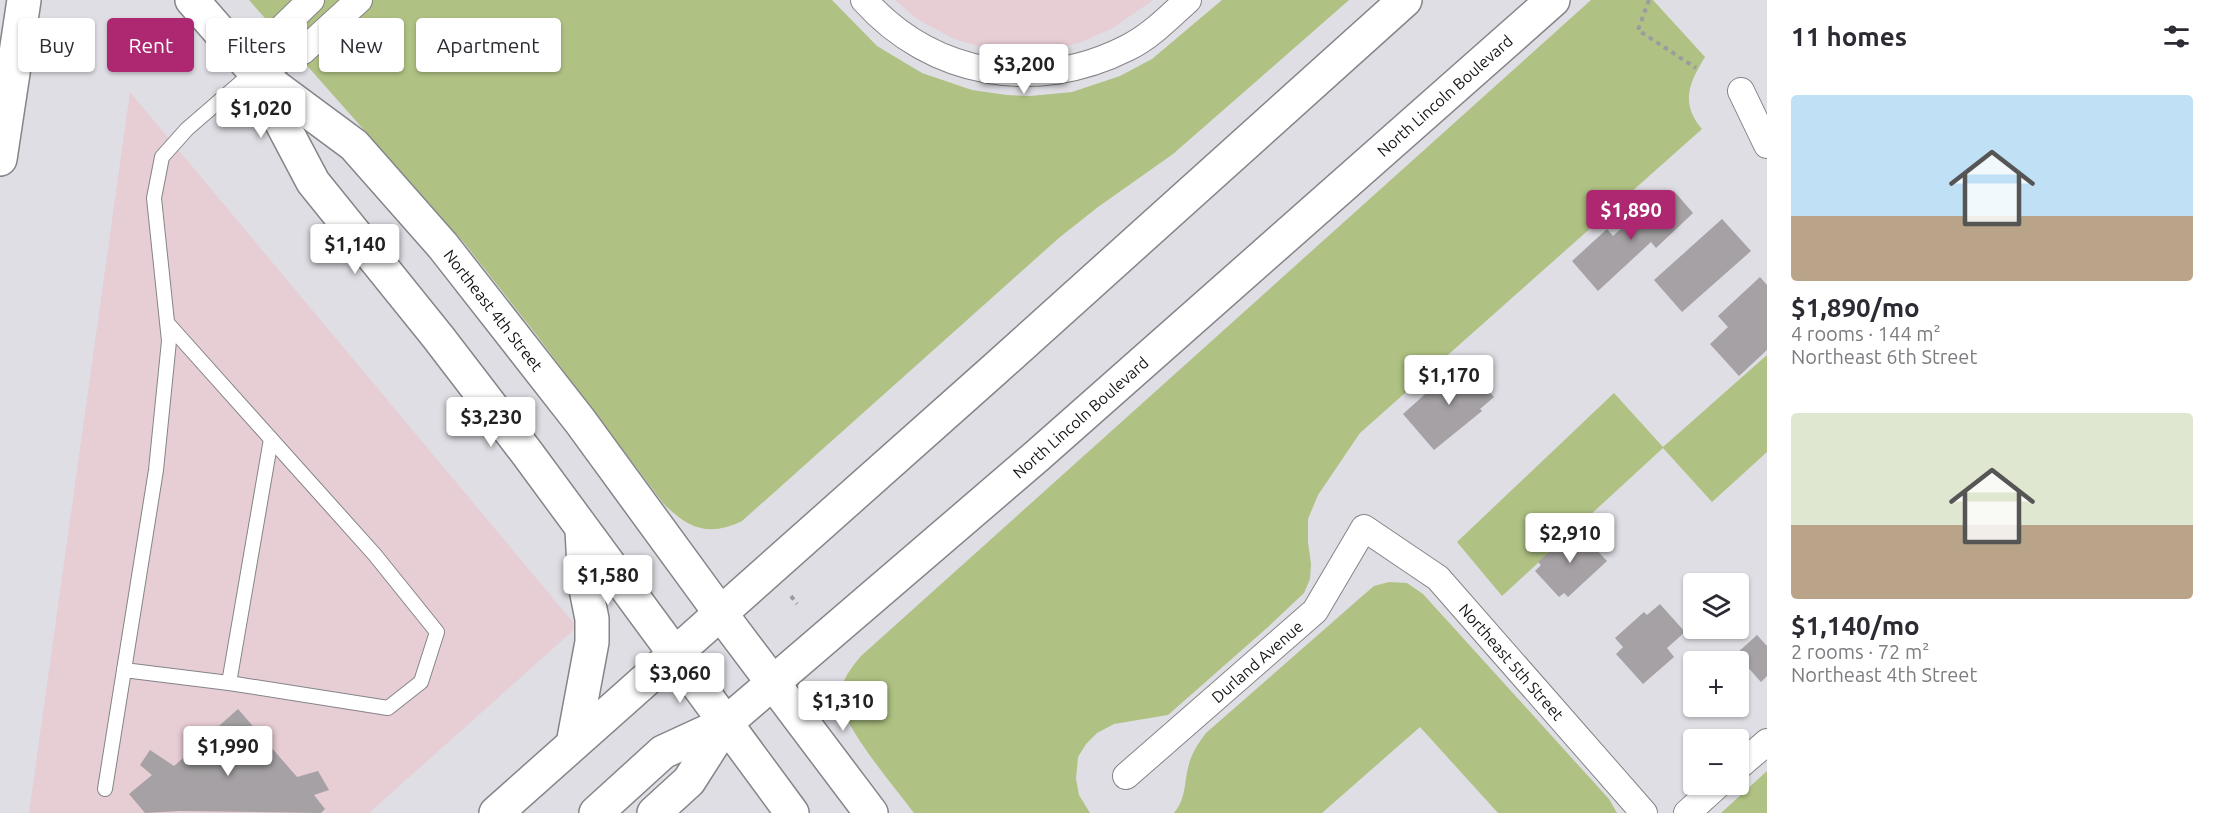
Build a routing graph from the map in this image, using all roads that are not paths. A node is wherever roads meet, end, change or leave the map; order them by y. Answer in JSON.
{"nodes":[{"id":1,"x":24,"y":0,"type":"edge"},
{"id":2,"x":192,"y":0,"type":"edge"},
{"id":3,"x":310,"y":0,"type":"edge"},
{"id":4,"x":359,"y":0,"type":"edge"},
{"id":5,"x":864,"y":0,"type":"edge"},
{"id":6,"x":1188,"y":0,"type":"edge"},
{"id":7,"x":1405,"y":0,"type":"edge"},
{"id":8,"x":1553,"y":0,"type":"edge"},
{"id":9,"x":208,"y":18,"type":"edge"},
{"id":10,"x":292,"y":18,"type":"edge"},
{"id":11,"x":307,"y":47,"type":"edge"},
{"id":12,"x":253,"y":72,"type":"edge"},
{"id":13,"x":255,"y":72,"type":"edge"},
{"id":14,"x":255,"y":72,"type":"edge"},
{"id":15,"x":1741,"y":91,"type":"dead end"},
{"id":16,"x":1767,"y":145,"type":"edge"},
{"id":17,"x":0,"y":159,"type":"edge"},
{"id":18,"x":169,"y":325,"type":"junction"},
{"id":19,"x":271,"y":439,"type":"junction"},
{"id":20,"x":1364,"y":528,"type":"joint"},
{"id":21,"x":582,"y":530,"type":"junction"},
{"id":22,"x":721,"y":614,"type":"junction"},
{"id":23,"x":674,"y":654,"type":"junction"},
{"id":24,"x":124,"y":670,"type":"junction"},
{"id":25,"x":774,"y":682,"type":"junction"},
{"id":26,"x":229,"y":683,"type":"junction"},
{"id":27,"x":726,"y":723,"type":"junction"},
{"id":28,"x":1767,"y":742,"type":"edge"},
{"id":29,"x":573,"y":744,"type":"junction"},
{"id":30,"x":1749,"y":758,"type":"edge"},
{"id":31,"x":1126,"y":776,"type":"dead end"},
{"id":32,"x":105,"y":789,"type":"dead end"},
{"id":33,"x":1707,"y":795,"type":"edge"},
{"id":34,"x":496,"y":813,"type":"edge"},
{"id":35,"x":596,"y":813,"type":"edge"},
{"id":36,"x":654,"y":813,"type":"edge"},
{"id":37,"x":792,"y":813,"type":"edge"},
{"id":38,"x":871,"y":813,"type":"edge"},
{"id":39,"x":1644,"y":813,"type":"edge"},
{"id":40,"x":1687,"y":813,"type":"edge"}],
"edges":[{"from":1,"to":17,"type":"main road"},
{"from":2,"to":9,"type":"main road","name":"Northeast 4th Street"},
{"from":3,"to":10,"type":"street"},
{"from":4,"to":11,"type":"street"},
{"from":5,"to":6,"type":"street"},
{"from":7,"to":22,"type":"main road"},
{"from":8,"to":25,"type":"main road","name":"North Lincoln Boulevard"},
{"from":12,"to":18,"type":"lane"},
{"from":13,"to":21,"type":"main road","name":"Northeast 4th Street"},
{"from":14,"to":22,"type":"main road","name":"Northeast 4th Street"},
{"from":15,"to":16,"type":"street"},
{"from":18,"to":19,"type":"lane"},
{"from":18,"to":24,"type":"lane"},
{"from":19,"to":26,"type":"lane"},
{"from":19,"to":26,"type":"lane"},
{"from":20,"to":31,"type":"street","name":"Durland Avenue"},
{"from":20,"to":39,"type":"street","name":"Northeast 5th Street"},
{"from":21,"to":23,"type":"main road","name":"Northeast 4th Street"},
{"from":21,"to":29,"type":"main road"},
{"from":22,"to":23,"type":"main road"},
{"from":22,"to":25,"type":"main road","name":"Northeast 4th Street"},
{"from":23,"to":27,"type":"main road","name":"Northeast 4th Street"},
{"from":23,"to":29,"type":"main road"},
{"from":24,"to":26,"type":"lane"},
{"from":24,"to":32,"type":"lane"},
{"from":25,"to":27,"type":"main road","name":"North Lincoln Boulevard"},
{"from":25,"to":38,"type":"main road","name":"Northeast 4th Street"},
{"from":27,"to":35,"type":"main road","name":"North Lincoln Boulevard"},
{"from":27,"to":36,"type":"main road"},
{"from":27,"to":37,"type":"main road","name":"Northeast 4th Street"},
{"from":28,"to":30,"type":"street"},
{"from":29,"to":34,"type":"main road"},
{"from":33,"to":40,"type":"street"}]}
